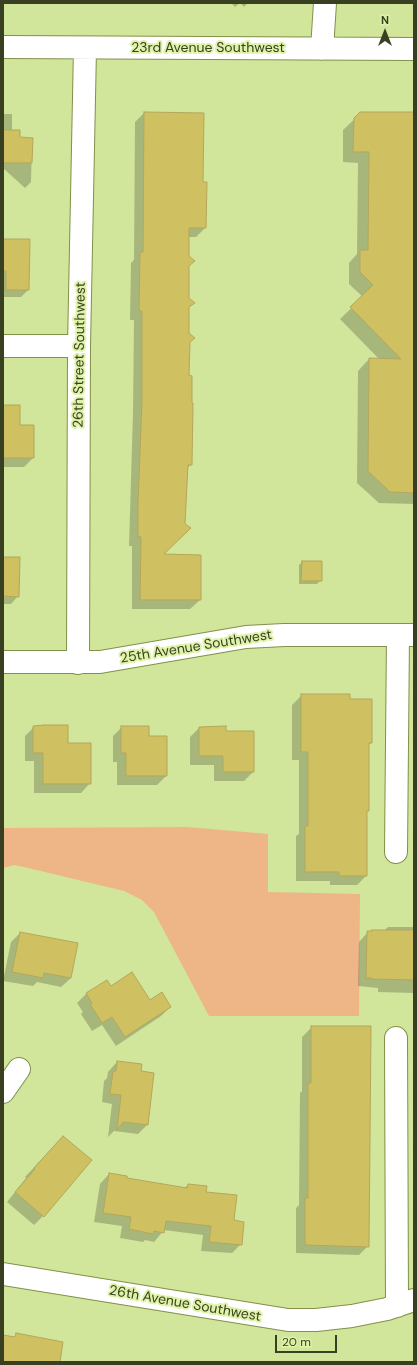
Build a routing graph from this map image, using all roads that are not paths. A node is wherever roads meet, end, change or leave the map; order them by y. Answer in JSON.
{"nodes":[{"id":1,"x":325,"y":3,"type":"edge"},
{"id":2,"x":3,"y":47,"type":"edge"},
{"id":3,"x":85,"y":48,"type":"junction"},
{"id":4,"x":322,"y":49,"type":"junction"},
{"id":5,"x":414,"y":49,"type":"edge"},
{"id":6,"x":3,"y":346,"type":"edge"},
{"id":7,"x":79,"y":346,"type":"junction"},
{"id":8,"x":406,"y":634,"type":"edge"},
{"id":9,"x":3,"y":662,"type":"edge"},
{"id":10,"x":78,"y":663,"type":"junction"},
{"id":11,"x":396,"y":852,"type":"dead end"},
{"id":12,"x":396,"y":1038,"type":"dead end"},
{"id":13,"x":19,"y":1069,"type":"dead end"},
{"id":14,"x":3,"y":1092,"type":"edge"},
{"id":15,"x":3,"y":1274,"type":"edge"},
{"id":16,"x":405,"y":1303,"type":"edge"}],
"edges":[{"from":1,"to":4,"type":"street"},
{"from":2,"to":3,"type":"street","name":"23rd Avenue Southwest"},
{"from":3,"to":4,"type":"street","name":"23rd Avenue Southwest"},
{"from":3,"to":7,"type":"street","name":"26th Street Southwest"},
{"from":4,"to":5,"type":"street","name":"23rd Avenue Southwest"},
{"from":6,"to":7,"type":"street"},
{"from":7,"to":10,"type":"street","name":"26th Street Southwest"},
{"from":8,"to":10,"type":"street","name":"25th Avenue Southwest"},
{"from":8,"to":11,"type":"street"},
{"from":9,"to":10,"type":"street","name":"25th Avenue Southwest"},
{"from":12,"to":16,"type":"street"},
{"from":13,"to":14,"type":"street"},
{"from":15,"to":16,"type":"street","name":"26th Avenue Southwest"}]}
